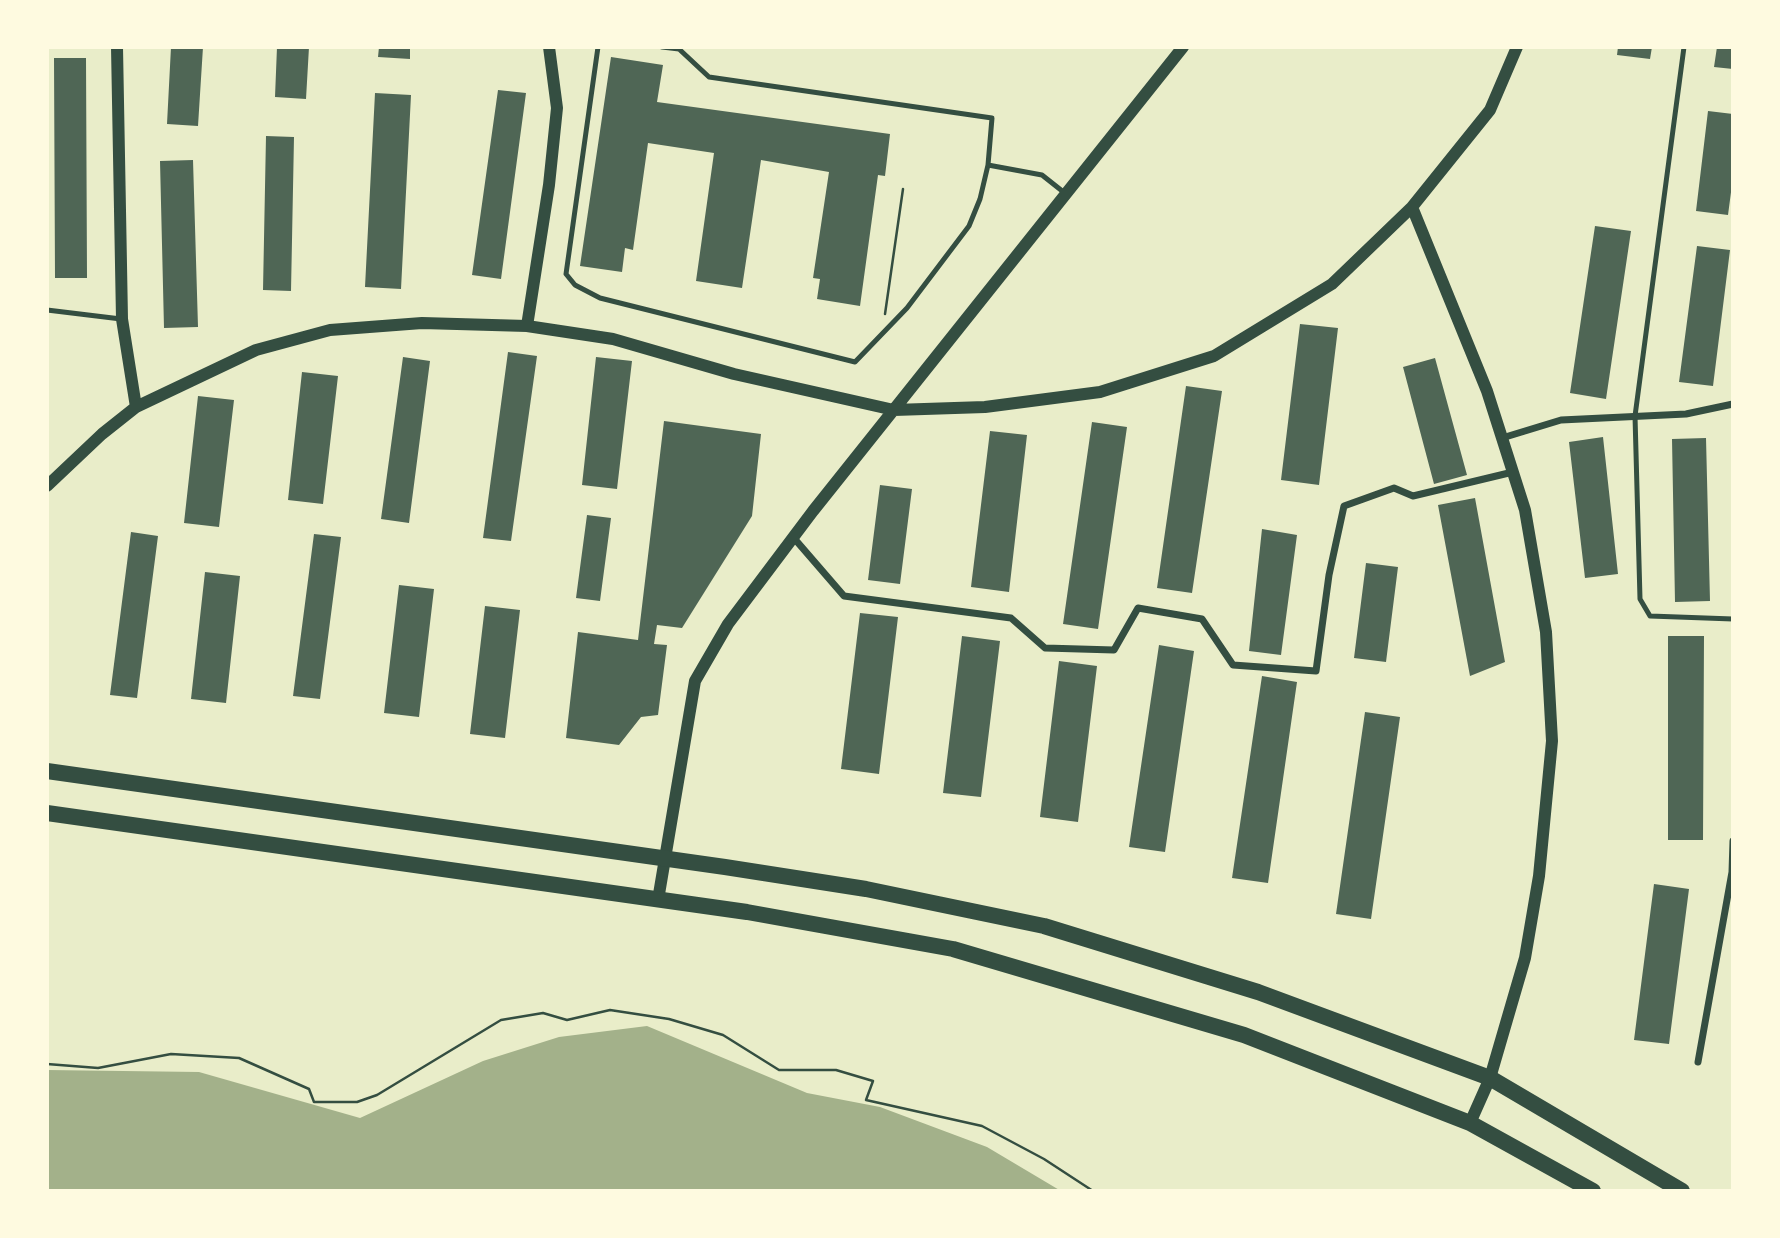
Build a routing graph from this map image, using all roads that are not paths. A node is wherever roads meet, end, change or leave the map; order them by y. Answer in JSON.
{"nodes":[{"id":1,"x":117,"y":47,"type":"edge"},
{"id":2,"x":549,"y":47,"type":"edge"},
{"id":3,"x":598,"y":47,"type":"edge"},
{"id":4,"x":662,"y":47,"type":"edge"},
{"id":5,"x":1183,"y":47,"type":"edge"},
{"id":6,"x":1517,"y":47,"type":"edge"},
{"id":7,"x":1684,"y":47,"type":"edge"},
{"id":8,"x":988,"y":165,"type":"junction"},
{"id":9,"x":1066,"y":194,"type":"junction"},
{"id":10,"x":1412,"y":207,"type":"junction"},
{"id":11,"x":47,"y":310,"type":"edge"},
{"id":12,"x":122,"y":319,"type":"junction"},
{"id":13,"x":527,"y":326,"type":"junction"},
{"id":14,"x":1733,"y":404,"type":"edge"},
{"id":15,"x":136,"y":407,"type":"junction"},
{"id":16,"x":894,"y":410,"type":"junction"},
{"id":17,"x":1634,"y":416,"type":"junction"},
{"id":18,"x":1502,"y":438,"type":"junction"},
{"id":19,"x":1513,"y":472,"type":"junction"},
{"id":20,"x":47,"y":486,"type":"edge"},
{"id":21,"x":793,"y":537,"type":"junction"},
{"id":22,"x":1733,"y":619,"type":"edge"},
{"id":23,"x":47,"y":771,"type":"edge"},
{"id":24,"x":47,"y":813,"type":"edge"},
{"id":25,"x":1733,"y":841,"type":"edge"},
{"id":26,"x":667,"y":858,"type":"junction"},
{"id":27,"x":658,"y":900,"type":"junction"},
{"id":28,"x":1698,"y":1062,"type":"dead end"},
{"id":29,"x":1490,"y":1078,"type":"junction"},
{"id":30,"x":1470,"y":1123,"type":"junction"},
{"id":31,"x":1593,"y":1191,"type":"edge"},
{"id":32,"x":1682,"y":1191,"type":"edge"}],
"edges":[{"from":1,"to":12,"type":"street"},
{"from":2,"to":13,"type":"street"},
{"from":3,"to":8,"type":"lane"},
{"from":4,"to":8,"type":"lane"},
{"from":5,"to":9,"type":"street"},
{"from":6,"to":10,"type":"street"},
{"from":7,"to":17,"type":"lane"},
{"from":8,"to":9,"type":"lane"},
{"from":9,"to":16,"type":"street"},
{"from":10,"to":16,"type":"street"},
{"from":10,"to":18,"type":"street"},
{"from":11,"to":12,"type":"lane"},
{"from":12,"to":15,"type":"street"},
{"from":13,"to":15,"type":"street"},
{"from":13,"to":16,"type":"street"},
{"from":14,"to":17,"type":"street"},
{"from":15,"to":20,"type":"street"},
{"from":16,"to":21,"type":"street"},
{"from":17,"to":18,"type":"street"},
{"from":17,"to":22,"type":"lane"},
{"from":18,"to":19,"type":"street"},
{"from":19,"to":21,"type":"street"},
{"from":19,"to":29,"type":"street"},
{"from":21,"to":26,"type":"street"},
{"from":23,"to":26,"type":"main road"},
{"from":24,"to":27,"type":"main road"},
{"from":25,"to":28,"type":"street"},
{"from":26,"to":27,"type":"street"},
{"from":26,"to":29,"type":"main road"},
{"from":27,"to":30,"type":"main road"},
{"from":29,"to":30,"type":"street"},
{"from":29,"to":32,"type":"main road"},
{"from":30,"to":31,"type":"main road"}]}
